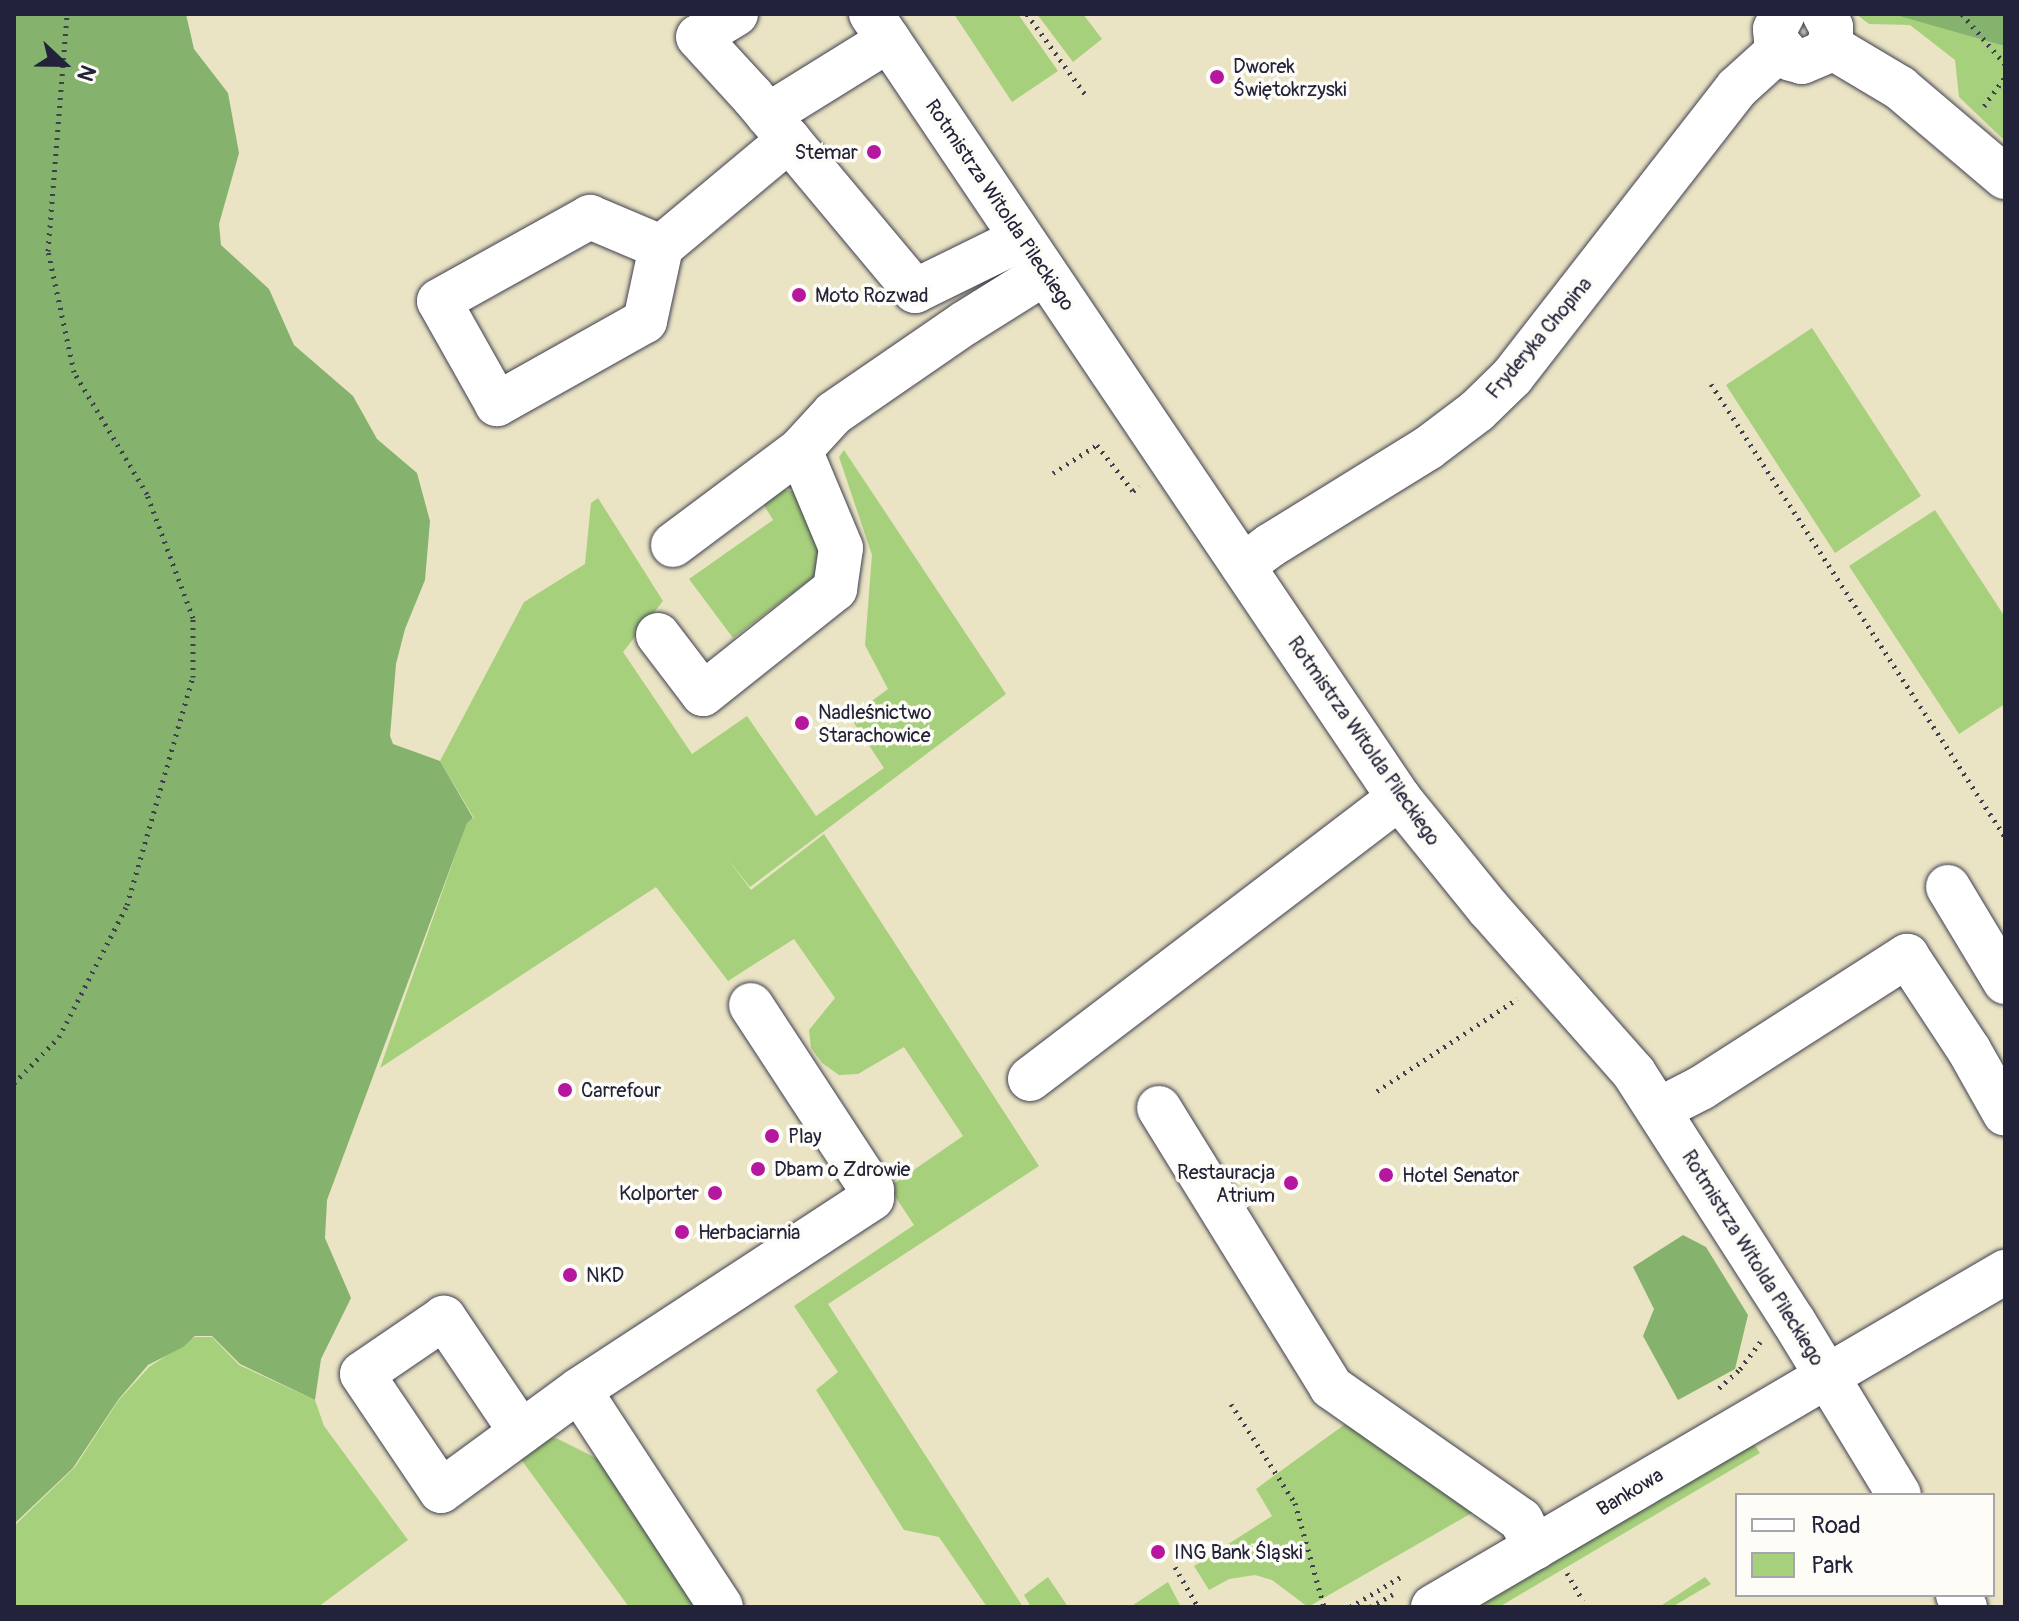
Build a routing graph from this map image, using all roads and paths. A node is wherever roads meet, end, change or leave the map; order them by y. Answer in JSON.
{"nodes":[{"id":1,"x":67,"y":14,"type":"edge"},
{"id":2,"x":736,"y":14,"type":"edge"},
{"id":3,"x":1027,"y":14,"type":"edge"},
{"id":4,"x":1962,"y":14,"type":"edge"},
{"id":5,"x":1796,"y":25,"type":"edge"},
{"id":6,"x":880,"y":27,"type":"edge"},
{"id":7,"x":2005,"y":64,"type":"edge"},
{"id":8,"x":1087,"y":97,"type":"dead end"},
{"id":9,"x":779,"y":128,"type":"junction"},
{"id":10,"x":2005,"y":177,"type":"edge"},
{"id":11,"x":661,"y":247,"type":"junction"},
{"id":12,"x":1033,"y":256,"type":"junction"},
{"id":13,"x":1711,"y":384,"type":"dead end"},
{"id":14,"x":1103,"y":439,"type":"dead end"},
{"id":15,"x":1097,"y":445,"type":"junction"},
{"id":16,"x":800,"y":450,"type":"junction"},
{"id":17,"x":1053,"y":473,"type":"dead end"},
{"id":18,"x":1145,"y":482,"type":"dead end"},
{"id":19,"x":673,"y":545,"type":"dead end"},
{"id":20,"x":1243,"y":566,"type":"junction"},
{"id":21,"x":658,"y":635,"type":"dead end"},
{"id":22,"x":1399,"y":798,"type":"junction"},
{"id":23,"x":2005,"y":837,"type":"edge"},
{"id":24,"x":1948,"y":887,"type":"dead end"},
{"id":25,"x":1550,"y":977,"type":"junction"},
{"id":26,"x":2005,"y":982,"type":"edge"},
{"id":27,"x":751,"y":1005,"type":"dead end"},
{"id":28,"x":1030,"y":1079,"type":"dead end"},
{"id":29,"x":14,"y":1083,"type":"edge"},
{"id":30,"x":1377,"y":1091,"type":"dead end"},
{"id":31,"x":1159,"y":1108,"type":"dead end"},
{"id":32,"x":1658,"y":1110,"type":"junction"},
{"id":33,"x":2005,"y":1114,"type":"edge"},
{"id":34,"x":2005,"y":1272,"type":"edge"},
{"id":35,"x":1828,"y":1376,"type":"junction"},
{"id":36,"x":579,"y":1390,"type":"junction"},
{"id":37,"x":1231,"y":1404,"type":"dead end"},
{"id":38,"x":521,"y":1432,"type":"dead end"},
{"id":39,"x":1898,"y":1493,"type":"edge"},
{"id":40,"x":1551,"y":1560,"type":"junction"},
{"id":41,"x":1175,"y":1567,"type":"dead end"},
{"id":42,"x":1583,"y":1601,"type":"dead end"},
{"id":43,"x":721,"y":1607,"type":"edge"},
{"id":44,"x":1198,"y":1607,"type":"edge"},
{"id":45,"x":1324,"y":1607,"type":"edge"},
{"id":46,"x":1433,"y":1607,"type":"edge"}],
"edges":[{"from":1,"to":29,"type":"path"},
{"from":2,"to":9,"type":"street"},
{"from":3,"to":8,"type":"path"},
{"from":4,"to":7,"type":"path"},
{"from":5,"to":10,"type":"street","name":"Fryderyka Chopina"},
{"from":5,"to":20,"type":"street","name":"Fryderyka Chopina"},
{"from":6,"to":9,"type":"street"},
{"from":6,"to":12,"type":"street","name":"Rotmistrza Witolda Pileckiego"},
{"from":9,"to":11,"type":"street"},
{"from":9,"to":12,"type":"street"},
{"from":11,"to":11,"type":"street"},
{"from":12,"to":16,"type":"street"},
{"from":12,"to":20,"type":"street","name":"Rotmistrza Witolda Pileckiego"},
{"from":13,"to":23,"type":"path"},
{"from":14,"to":15,"type":"path"},
{"from":15,"to":17,"type":"path"},
{"from":15,"to":18,"type":"path"},
{"from":16,"to":19,"type":"street"},
{"from":16,"to":21,"type":"street"},
{"from":20,"to":22,"type":"street","name":"Rotmistrza Witolda Pileckiego"},
{"from":22,"to":25,"type":"street","name":"Rotmistrza Witolda Pileckiego"},
{"from":22,"to":28,"type":"street"},
{"from":24,"to":26,"type":"street"},
{"from":25,"to":30,"type":"path"},
{"from":25,"to":32,"type":"street","name":"Rotmistrza Witolda Pileckiego"},
{"from":27,"to":36,"type":"street"},
{"from":31,"to":40,"type":"street"},
{"from":32,"to":33,"type":"street"},
{"from":32,"to":35,"type":"street","name":"Rotmistrza Witolda Pileckiego"},
{"from":34,"to":35,"type":"street","name":"Bankowa"},
{"from":35,"to":39,"type":"street","name":"Rotmistrza Witolda Pileckiego"},
{"from":35,"to":40,"type":"street","name":"Bankowa"},
{"from":36,"to":38,"type":"street"},
{"from":36,"to":43,"type":"street"},
{"from":37,"to":45,"type":"path"},
{"from":40,"to":42,"type":"path"},
{"from":40,"to":46,"type":"street","name":"Bankowa"},
{"from":41,"to":44,"type":"path"}]}
